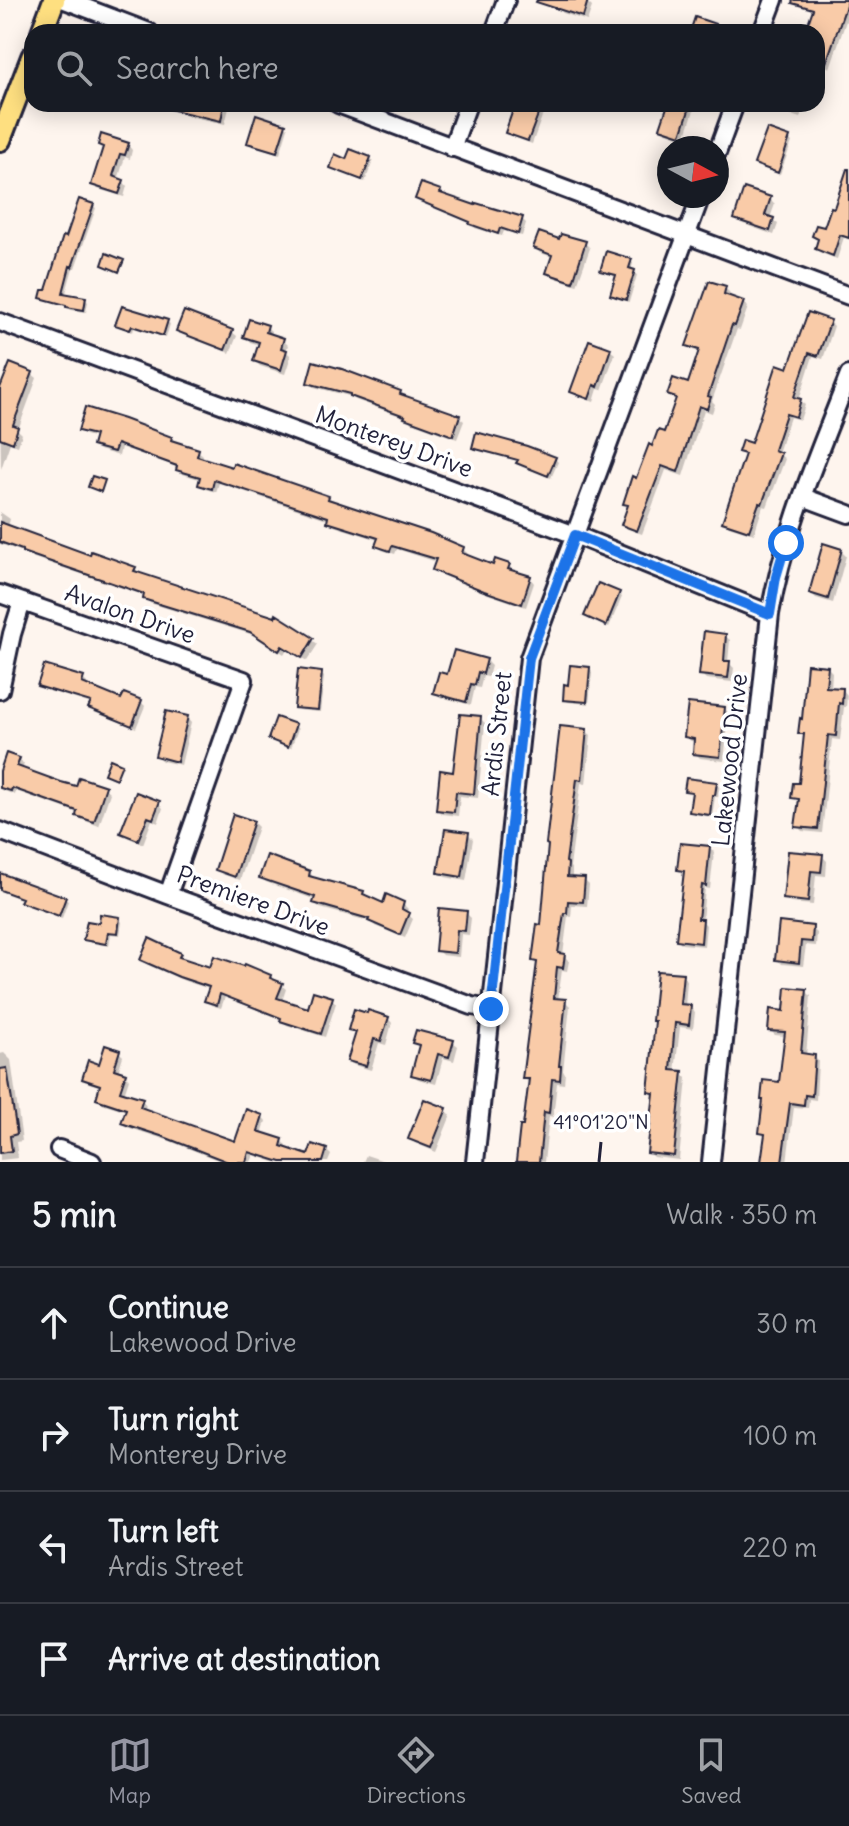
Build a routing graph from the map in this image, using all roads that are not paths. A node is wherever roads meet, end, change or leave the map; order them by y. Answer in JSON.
{"nodes":[{"id":1,"x":54,"y":0,"type":"edge"},
{"id":2,"x":65,"y":0,"type":"edge"},
{"id":3,"x":506,"y":0,"type":"edge"},
{"id":4,"x":774,"y":0,"type":"edge"},
{"id":5,"x":45,"y":24,"type":"edge"},
{"id":6,"x":128,"y":24,"type":"edge"},
{"id":7,"x":497,"y":24,"type":"edge"},
{"id":8,"x":765,"y":24,"type":"edge"},
{"id":9,"x":24,"y":78,"type":"edge"},
{"id":10,"x":359,"y":112,"type":"edge"},
{"id":11,"x":465,"y":112,"type":"edge"},
{"id":12,"x":732,"y":112,"type":"edge"},
{"id":13,"x":723,"y":136,"type":"edge"},
{"id":14,"x":0,"y":140,"type":"edge"},
{"id":15,"x":452,"y":148,"type":"junction"},
{"id":16,"x":697,"y":208,"type":"edge"},
{"id":17,"x":687,"y":236,"type":"junction"},
{"id":18,"x":849,"y":296,"type":"edge"},
{"id":19,"x":0,"y":322,"type":"edge"},
{"id":20,"x":849,"y":375,"type":"edge"},
{"id":21,"x":803,"y":497,"type":"junction"},
{"id":22,"x":849,"y":514,"type":"edge"},
{"id":23,"x":575,"y":535,"type":"junction"},
{"id":24,"x":0,"y":594,"type":"edge"},
{"id":25,"x":22,"y":602,"type":"junction"},
{"id":26,"x":770,"y":614,"type":"junction"},
{"id":27,"x":6,"y":631,"type":"edge"},
{"id":28,"x":3,"y":659,"type":"edge"},
{"id":29,"x":0,"y":690,"type":"edge"},
{"id":30,"x":0,"y":831,"type":"edge"},
{"id":31,"x":168,"y":895,"type":"junction"},
{"id":32,"x":491,"y":1009,"type":"junction"},
{"id":33,"x":59,"y":1149,"type":"dead end"},
{"id":34,"x":92,"y":1162,"type":"edge"},
{"id":35,"x":475,"y":1162,"type":"edge"},
{"id":36,"x":711,"y":1162,"type":"edge"}],
"edges":[{"from":1,"to":5,"type":"main road"},
{"from":2,"to":6,"type":"street"},
{"from":3,"to":7,"type":"street"},
{"from":4,"to":8,"type":"street"},
{"from":9,"to":14,"type":"main road"},
{"from":10,"to":15,"type":"street"},
{"from":11,"to":15,"type":"street"},
{"from":12,"to":13,"type":"street"},
{"from":15,"to":17,"type":"street"},
{"from":16,"to":17,"type":"street","name":"Ardis Street"},
{"from":17,"to":18,"type":"street"},
{"from":17,"to":23,"type":"street","name":"Ardis Street"},
{"from":19,"to":23,"type":"street","name":"Monterey Drive"},
{"from":20,"to":21,"type":"street","name":"Lakewood Drive"},
{"from":21,"to":22,"type":"street"},
{"from":21,"to":26,"type":"street","name":"Lakewood Drive"},
{"from":23,"to":26,"type":"street","name":"Monterey Drive"},
{"from":23,"to":32,"type":"street","name":"Ardis Street"},
{"from":24,"to":25,"type":"street","name":"Avalon Drive"},
{"from":25,"to":27,"type":"street"},
{"from":25,"to":31,"type":"street","name":"Avalon Drive"},
{"from":26,"to":36,"type":"street","name":"Lakewood Drive"},
{"from":27,"to":28,"type":"street"},
{"from":28,"to":29,"type":"street"},
{"from":30,"to":31,"type":"street","name":"Premiere Drive"},
{"from":31,"to":32,"type":"street","name":"Premiere Drive"},
{"from":32,"to":35,"type":"street","name":"Ardis Street"},
{"from":33,"to":34,"type":"street"}]}
